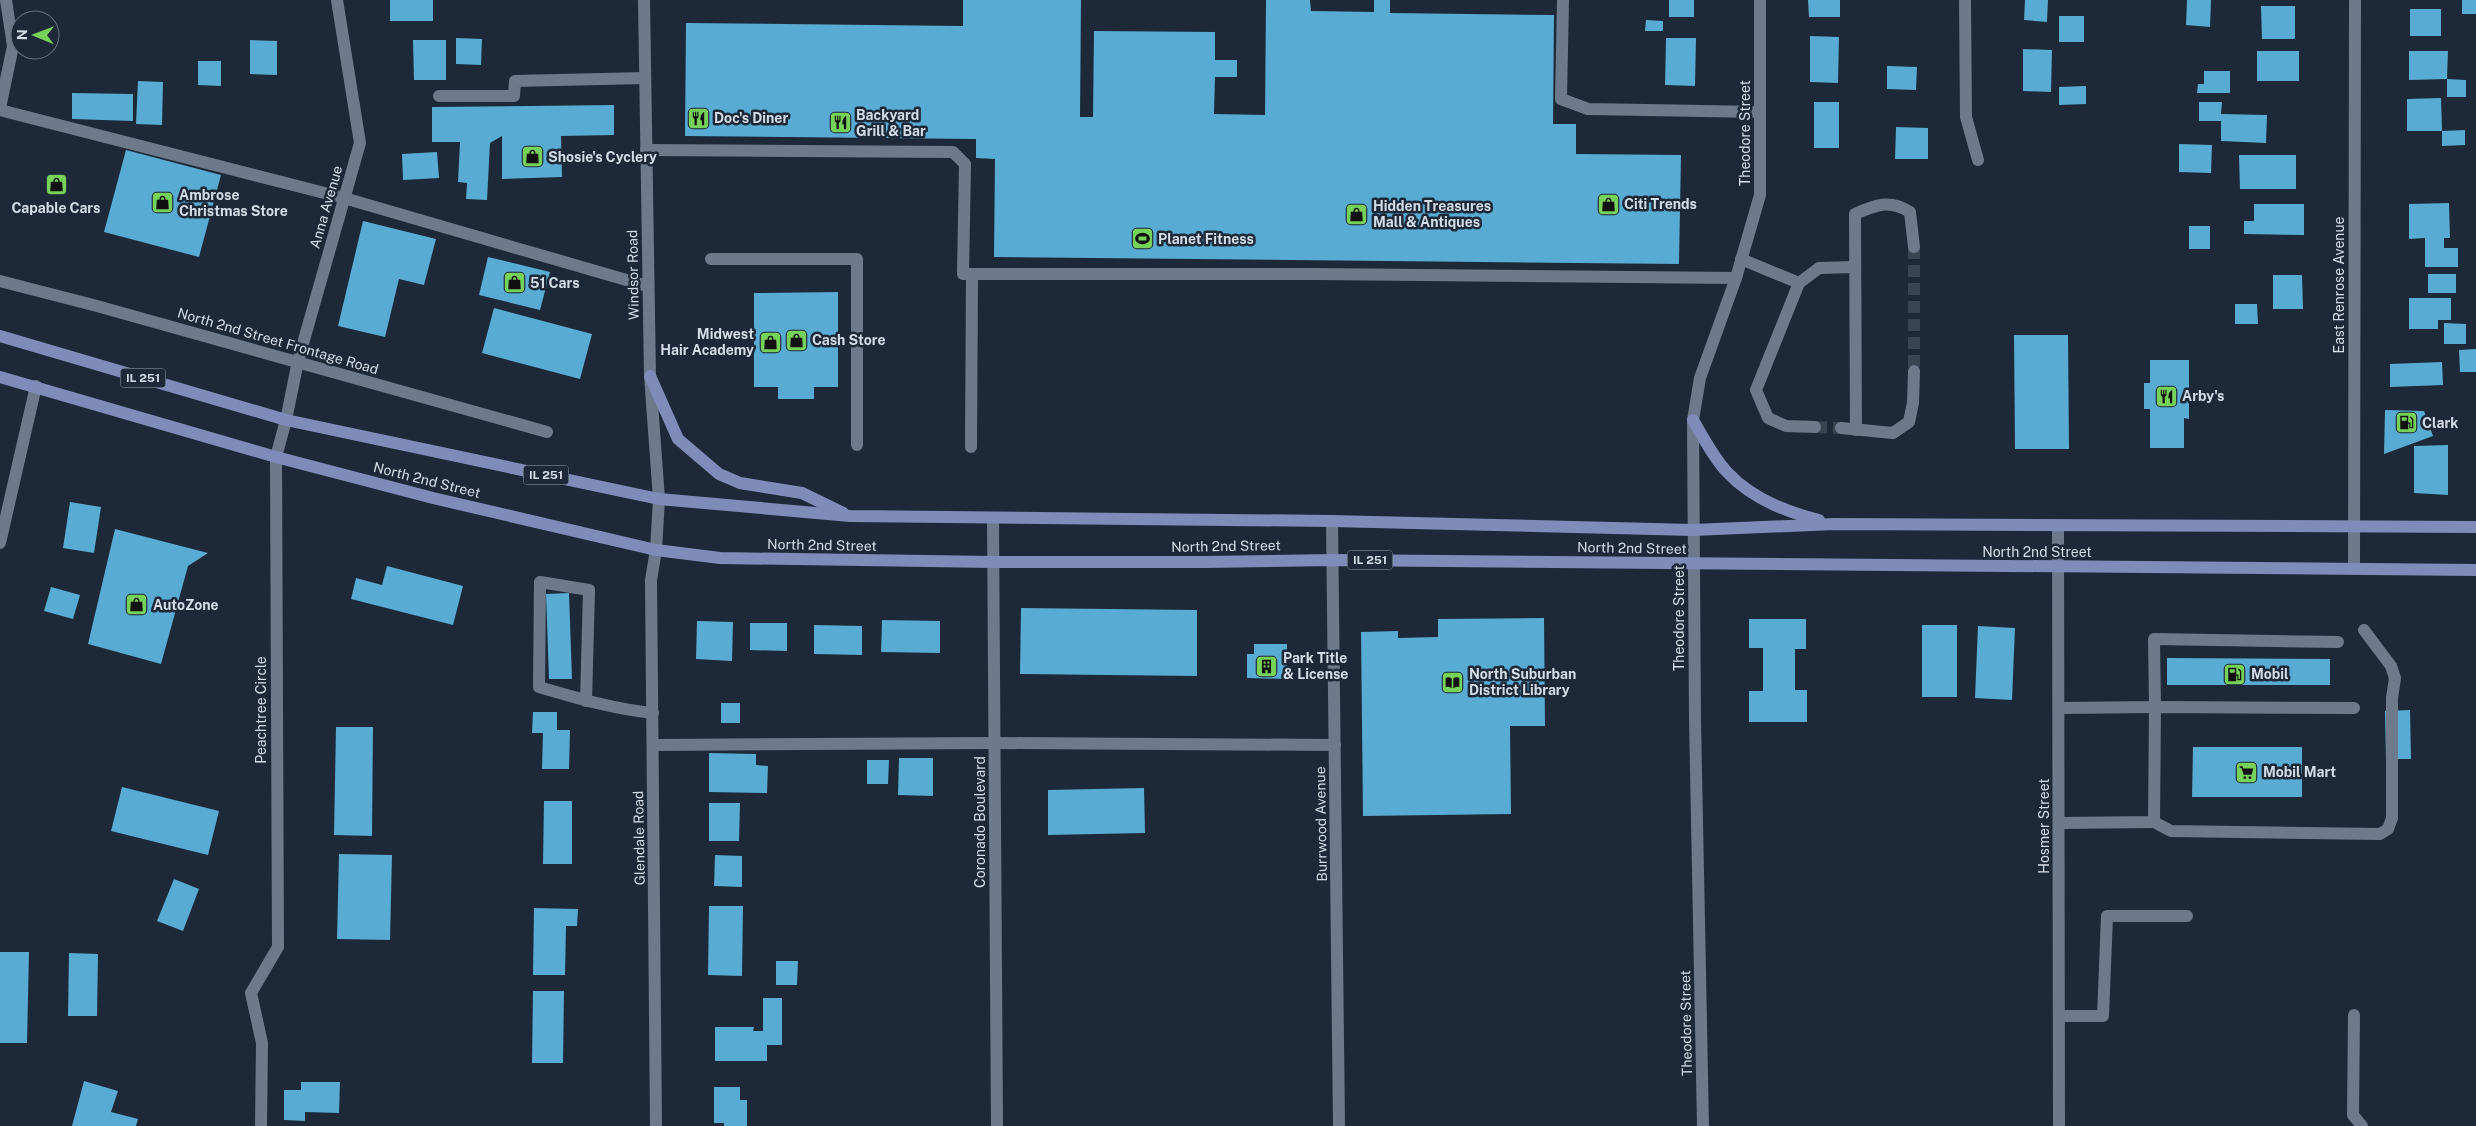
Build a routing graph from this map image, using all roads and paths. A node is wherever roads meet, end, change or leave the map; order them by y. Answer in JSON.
{"nodes":[{"id":1,"x":6,"y":0,"type":"edge"},
{"id":2,"x":337,"y":0,"type":"edge"},
{"id":3,"x":644,"y":0,"type":"edge"},
{"id":4,"x":1563,"y":0,"type":"edge"},
{"id":5,"x":1760,"y":0,"type":"edge"},
{"id":6,"x":1966,"y":0,"type":"edge"},
{"id":7,"x":2355,"y":0,"type":"edge"},
{"id":8,"x":645,"y":78,"type":"junction"},
{"id":9,"x":439,"y":96,"type":"dead end"},
{"id":10,"x":0,"y":109,"type":"edge"},
{"id":11,"x":1760,"y":112,"type":"junction"},
{"id":12,"x":646,"y":150,"type":"junction"},
{"id":13,"x":1978,"y":160,"type":"dead end"},
{"id":14,"x":344,"y":198,"type":"junction"},
{"id":15,"x":1914,"y":247,"type":"tunnel mouth"},
{"id":16,"x":711,"y":259,"type":"dead end"},
{"id":17,"x":1741,"y":259,"type":"junction"},
{"id":18,"x":1854,"y":267,"type":"junction"},
{"id":19,"x":972,"y":274,"type":"junction"},
{"id":20,"x":1736,"y":278,"type":"junction"},
{"id":21,"x":0,"y":281,"type":"edge"},
{"id":22,"x":1799,"y":283,"type":"junction"},
{"id":23,"x":647,"y":286,"type":"junction"},
{"id":24,"x":0,"y":336,"type":"edge"},
{"id":25,"x":298,"y":361,"type":"junction"},
{"id":26,"x":1914,"y":372,"type":"tunnel mouth"},
{"id":27,"x":650,"y":376,"type":"junction"},
{"id":28,"x":0,"y":377,"type":"edge"},
{"id":29,"x":36,"y":386,"type":"junction"},
{"id":30,"x":286,"y":420,"type":"junction"},
{"id":31,"x":1693,"y":420,"type":"junction"},
{"id":32,"x":1815,"y":428,"type":"tunnel mouth"},
{"id":33,"x":1841,"y":428,"type":"tunnel mouth"},
{"id":34,"x":1856,"y":430,"type":"junction"},
{"id":35,"x":548,"y":432,"type":"dead end"},
{"id":36,"x":857,"y":445,"type":"dead end"},
{"id":37,"x":971,"y":447,"type":"dead end"},
{"id":38,"x":276,"y":457,"type":"junction"},
{"id":39,"x":658,"y":499,"type":"junction"},
{"id":40,"x":850,"y":516,"type":"junction"},
{"id":41,"x":993,"y":519,"type":"junction"},
{"id":42,"x":1332,"y":521,"type":"junction"},
{"id":43,"x":1834,"y":524,"type":"junction"},
{"id":44,"x":2058,"y":526,"type":"junction"},
{"id":45,"x":2354,"y":526,"type":"junction"},
{"id":46,"x":2476,"y":527,"type":"edge"},
{"id":47,"x":1693,"y":530,"type":"junction"},
{"id":48,"x":0,"y":543,"type":"edge"},
{"id":49,"x":656,"y":550,"type":"junction"},
{"id":50,"x":1332,"y":560,"type":"junction"},
{"id":51,"x":993,"y":562,"type":"junction"},
{"id":52,"x":1694,"y":564,"type":"junction"},
{"id":53,"x":2059,"y":568,"type":"junction"},
{"id":54,"x":2354,"y":569,"type":"junction"},
{"id":55,"x":2476,"y":570,"type":"edge"},
{"id":56,"x":2364,"y":630,"type":"dead end"},
{"id":57,"x":2338,"y":642,"type":"dead end"},
{"id":58,"x":586,"y":701,"type":"junction"},
{"id":59,"x":2155,"y":707,"type":"junction"},
{"id":60,"x":2059,"y":708,"type":"junction"},
{"id":61,"x":2354,"y":708,"type":"dead end"},
{"id":62,"x":653,"y":713,"type":"junction"},
{"id":63,"x":994,"y":743,"type":"junction"},
{"id":64,"x":653,"y":745,"type":"junction"},
{"id":65,"x":1335,"y":745,"type":"junction"},
{"id":66,"x":2154,"y":822,"type":"junction"},
{"id":67,"x":2059,"y":823,"type":"junction"},
{"id":68,"x":2187,"y":916,"type":"dead end"},
{"id":69,"x":2059,"y":1016,"type":"junction"},
{"id":70,"x":2354,"y":1016,"type":"dead end"},
{"id":71,"x":261,"y":1126,"type":"edge"},
{"id":72,"x":656,"y":1126,"type":"edge"},
{"id":73,"x":997,"y":1126,"type":"edge"},
{"id":74,"x":1339,"y":1126,"type":"edge"},
{"id":75,"x":1703,"y":1126,"type":"edge"},
{"id":76,"x":2059,"y":1126,"type":"edge"},
{"id":77,"x":2362,"y":1126,"type":"edge"}],
"edges":[{"from":1,"to":10,"type":"street"},
{"from":2,"to":14,"type":"street","name":"Anna Avenue"},
{"from":3,"to":8,"type":"street","name":"Windsor Road"},
{"from":4,"to":11,"type":"street"},
{"from":5,"to":11,"type":"street","name":"Theodore Street"},
{"from":6,"to":13,"type":"street"},
{"from":7,"to":45,"type":"street","name":"East Renrose Avenue"},
{"from":8,"to":9,"type":"street"},
{"from":8,"to":12,"type":"street","name":"Windsor Road"},
{"from":10,"to":14,"type":"street"},
{"from":11,"to":17,"type":"street","name":"Theodore Street"},
{"from":12,"to":19,"type":"street"},
{"from":12,"to":23,"type":"street","name":"Windsor Road"},
{"from":14,"to":23,"type":"street"},
{"from":14,"to":25,"type":"street","name":"Anna Avenue"},
{"from":15,"to":18,"type":"street"},
{"from":16,"to":36,"type":"street"},
{"from":17,"to":20,"type":"street","name":"Theodore Street"},
{"from":17,"to":22,"type":"street"},
{"from":18,"to":22,"type":"street"},
{"from":18,"to":34,"type":"street"},
{"from":19,"to":20,"type":"street"},
{"from":19,"to":37,"type":"street"},
{"from":20,"to":31,"type":"street","name":"Theodore Street"},
{"from":21,"to":25,"type":"street","name":"North 2nd Street Frontage Road"},
{"from":22,"to":32,"type":"street"},
{"from":23,"to":27,"type":"street","name":"Windsor Road"},
{"from":24,"to":30,"type":"main road","name":"North 2nd Street","number":"IL 251"},
{"from":25,"to":30,"type":"street","name":"Anna Avenue"},
{"from":25,"to":35,"type":"street","name":"North 2nd Street Frontage Road"},
{"from":26,"to":34,"type":"street"},
{"from":27,"to":39,"type":"street","name":"Windsor Road"},
{"from":27,"to":40,"type":"main road"},
{"from":28,"to":29,"type":"main road","name":"North 2nd Street","number":"IL 251"},
{"from":29,"to":38,"type":"main road","name":"North 2nd Street","number":"IL 251"},
{"from":29,"to":48,"type":"street"},
{"from":30,"to":38,"type":"street","name":"Peachtree Circle"},
{"from":30,"to":39,"type":"main road","name":"North 2nd Street","number":"IL 251"},
{"from":31,"to":43,"type":"main road"},
{"from":31,"to":47,"type":"street","name":"Theodore Street"},
{"from":33,"to":34,"type":"street"},
{"from":38,"to":49,"type":"main road","name":"North 2nd Street","number":"IL 251"},
{"from":38,"to":71,"type":"street","name":"Peachtree Circle"},
{"from":39,"to":40,"type":"main road","name":"North 2nd Street","number":"IL 251"},
{"from":39,"to":49,"type":"street","name":"Windsor Road"},
{"from":40,"to":41,"type":"main road","name":"North 2nd Street","number":"IL 251"},
{"from":41,"to":42,"type":"main road","name":"North 2nd Street","number":"IL 251"},
{"from":41,"to":51,"type":"street","name":"Coronado Boulevard"},
{"from":42,"to":47,"type":"main road","name":"North 2nd Street","number":"IL 251"},
{"from":42,"to":50,"type":"street","name":"Burrwood Avenue"},
{"from":43,"to":44,"type":"main road","name":"North 2nd Street","number":"IL 251"},
{"from":43,"to":47,"type":"main road","name":"North 2nd Street","number":"IL 251"},
{"from":44,"to":45,"type":"main road","name":"North 2nd Street","number":"IL 251"},
{"from":44,"to":53,"type":"street","name":"Hosmer Street"},
{"from":45,"to":46,"type":"main road","name":"North 2nd Street","number":"IL 251"},
{"from":45,"to":54,"type":"street","name":"East Renrose Avenue"},
{"from":47,"to":52,"type":"street","name":"Theodore Street"},
{"from":49,"to":51,"type":"main road","name":"North 2nd Street","number":"IL 251"},
{"from":49,"to":62,"type":"street","name":"Glendale Road"},
{"from":50,"to":51,"type":"main road","name":"North 2nd Street","number":"IL 251"},
{"from":50,"to":52,"type":"main road","name":"North 2nd Street","number":"IL 251"},
{"from":50,"to":65,"type":"street","name":"Burrwood Avenue"},
{"from":51,"to":63,"type":"street","name":"Coronado Boulevard"},
{"from":52,"to":53,"type":"main road","name":"North 2nd Street","number":"IL 251"},
{"from":52,"to":75,"type":"street","name":"Theodore Street"},
{"from":53,"to":54,"type":"main road","name":"North 2nd Street","number":"IL 251"},
{"from":53,"to":60,"type":"street","name":"Hosmer Street"},
{"from":54,"to":55,"type":"main road","name":"North 2nd Street","number":"IL 251"},
{"from":56,"to":66,"type":"street"},
{"from":57,"to":59,"type":"street"},
{"from":58,"to":58,"type":"street"},
{"from":58,"to":62,"type":"street"},
{"from":59,"to":60,"type":"street"},
{"from":59,"to":61,"type":"street"},
{"from":59,"to":66,"type":"street"},
{"from":60,"to":67,"type":"street","name":"Hosmer Street"},
{"from":62,"to":64,"type":"street","name":"Glendale Road"},
{"from":63,"to":64,"type":"street"},
{"from":63,"to":65,"type":"street"},
{"from":63,"to":73,"type":"street","name":"Coronado Boulevard"},
{"from":64,"to":72,"type":"street","name":"Glendale Road"},
{"from":65,"to":74,"type":"street","name":"Burrwood Avenue"},
{"from":66,"to":67,"type":"street"},
{"from":67,"to":69,"type":"street","name":"Hosmer Street"},
{"from":68,"to":69,"type":"street"},
{"from":69,"to":76,"type":"street","name":"Hosmer Street"},
{"from":70,"to":77,"type":"street"}]}
